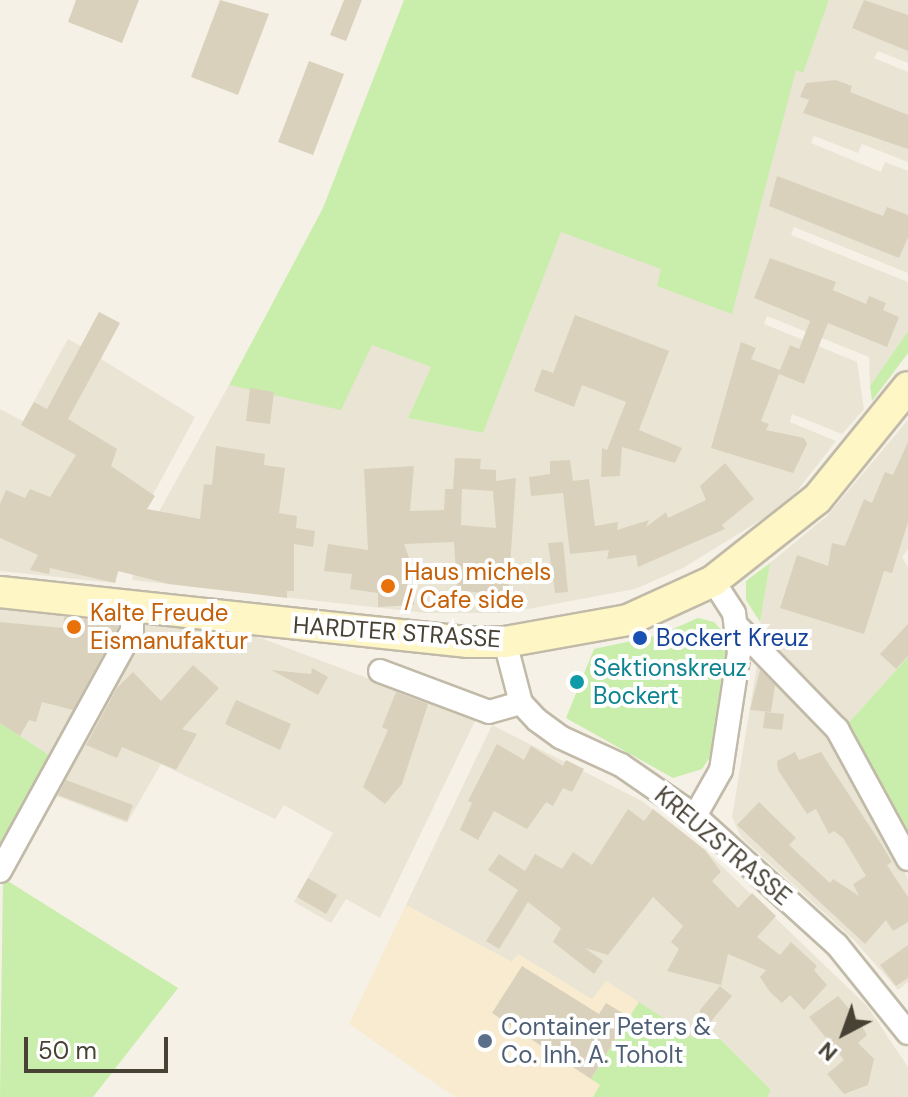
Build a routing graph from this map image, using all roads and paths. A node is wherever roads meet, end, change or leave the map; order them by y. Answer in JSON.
{"nodes":[{"id":1,"x":908,"y":387,"type":"edge"},
{"id":2,"x":713,"y":581,"type":"junction"},
{"id":3,"x":0,"y":592,"type":"edge"},
{"id":4,"x":132,"y":604,"type":"junction"},
{"id":5,"x":739,"y":628,"type":"junction"},
{"id":6,"x":505,"y":642,"type":"junction"},
{"id":7,"x":380,"y":671,"type":"dead end"},
{"id":8,"x":521,"y":703,"type":"junction"},
{"id":9,"x":695,"y":816,"type":"junction"},
{"id":10,"x":908,"y":859,"type":"edge"},
{"id":11,"x":0,"y":871,"type":"edge"},
{"id":12,"x":908,"y":991,"type":"edge"},
{"id":13,"x":890,"y":1005,"type":"junction"},
{"id":14,"x":908,"y":1033,"type":"edge"}],
"edges":[{"from":1,"to":2,"type":"main road","name":"HARDTER STRASSE"},
{"from":2,"to":5,"type":"street"},
{"from":2,"to":6,"type":"main road","name":"HARDTER STRASSE"},
{"from":3,"to":4,"type":"main road","name":"HARDTER STRASSE"},
{"from":4,"to":6,"type":"main road","name":"HARDTER STRASSE"},
{"from":4,"to":11,"type":"street"},
{"from":5,"to":9,"type":"street"},
{"from":5,"to":10,"type":"street"},
{"from":6,"to":8,"type":"street"},
{"from":7,"to":8,"type":"street"},
{"from":8,"to":9,"type":"street","name":"KREUZSTRASSE"},
{"from":9,"to":13,"type":"street","name":"KREUZSTRASSE"},
{"from":12,"to":13,"type":"street"},
{"from":13,"to":14,"type":"street","name":"KREUZSTRASSE"}]}
